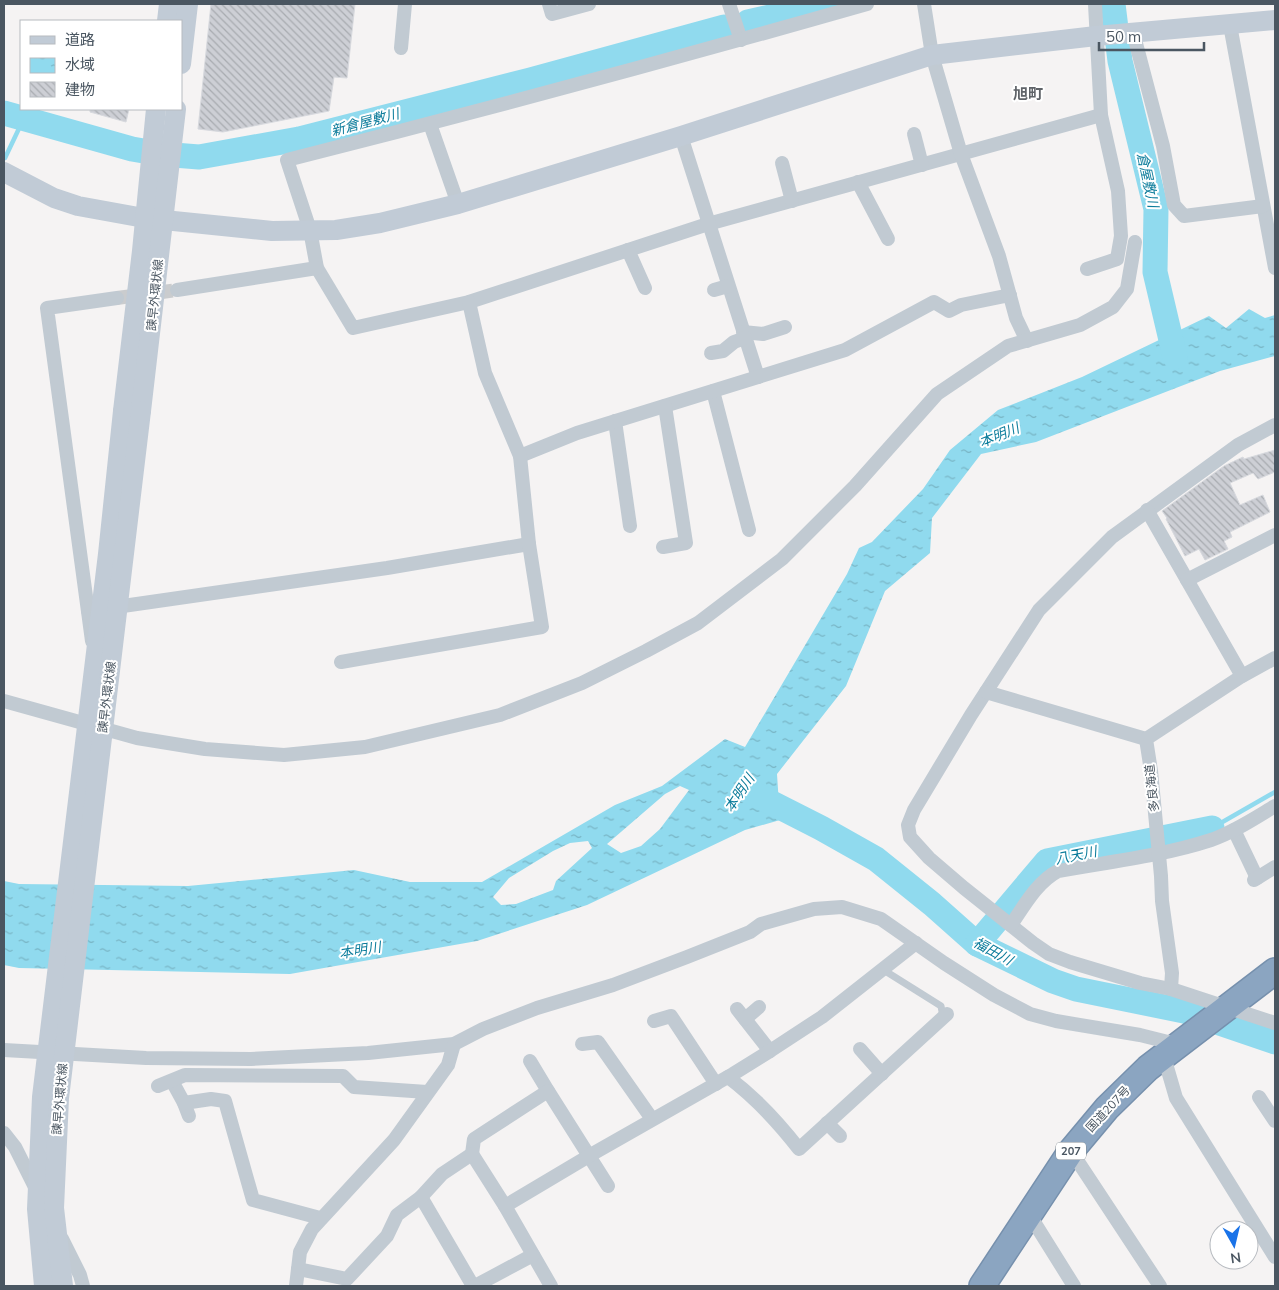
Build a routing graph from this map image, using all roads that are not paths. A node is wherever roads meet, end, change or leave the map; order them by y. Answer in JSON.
{"nodes":[{"id":1,"x":169,"y":4,"type":"edge"},
{"id":2,"x":188,"y":4,"type":"edge"},
{"id":3,"x":405,"y":4,"type":"edge"},
{"id":4,"x":549,"y":4,"type":"edge"},
{"id":5,"x":589,"y":4,"type":"edge"},
{"id":6,"x":729,"y":4,"type":"edge"},
{"id":7,"x":867,"y":4,"type":"edge"},
{"id":8,"x":924,"y":4,"type":"edge"},
{"id":9,"x":1095,"y":4,"type":"edge"},
{"id":10,"x":166,"y":20,"type":"edge"},
{"id":11,"x":1275,"y":20,"type":"edge"},
{"id":12,"x":1230,"y":25,"type":"junction"},
{"id":13,"x":1129,"y":33,"type":"junction"},
{"id":14,"x":1100,"y":36,"type":"junction"},
{"id":15,"x":741,"y":40,"type":"junction"},
{"id":16,"x":400,"y":48,"type":"dead end"},
{"id":17,"x":182,"y":55,"type":"edge"},
{"id":18,"x":932,"y":56,"type":"junction"},
{"id":19,"x":156,"y":110,"type":"edge"},
{"id":20,"x":176,"y":110,"type":"edge"},
{"id":21,"x":1101,"y":115,"type":"junction"},
{"id":22,"x":430,"y":124,"type":"junction"},
{"id":23,"x":914,"y":134,"type":"dead end"},
{"id":24,"x":681,"y":136,"type":"junction"},
{"id":25,"x":961,"y":154,"type":"junction"},
{"id":26,"x":782,"y":163,"type":"dead end"},
{"id":27,"x":922,"y":165,"type":"junction"},
{"id":28,"x":4,"y":172,"type":"edge"},
{"id":29,"x":159,"y":176,"type":"junction"},
{"id":30,"x":858,"y":182,"type":"junction"},
{"id":31,"x":792,"y":201,"type":"junction"},
{"id":32,"x":458,"y":204,"type":"junction"},
{"id":33,"x":1263,"y":206,"type":"junction"},
{"id":34,"x":144,"y":218,"type":"junction"},
{"id":35,"x":164,"y":220,"type":"junction"},
{"id":36,"x":708,"y":224,"type":"junction"},
{"id":37,"x":310,"y":230,"type":"junction"},
{"id":38,"x":888,"y":239,"type":"dead end"},
{"id":39,"x":1135,"y":242,"type":"dead end"},
{"id":40,"x":628,"y":250,"type":"junction"},
{"id":41,"x":1275,"y":266,"type":"edge"},
{"id":42,"x":317,"y":268,"type":"junction"},
{"id":43,"x":1087,"y":269,"type":"dead end"},
{"id":44,"x":728,"y":286,"type":"junction"},
{"id":45,"x":645,"y":288,"type":"dead end"},
{"id":46,"x":177,"y":290,"type":"tunnel mouth"},
{"id":47,"x":714,"y":290,"type":"dead end"},
{"id":48,"x":1010,"y":296,"type":"junction"},
{"id":49,"x":117,"y":298,"type":"tunnel mouth"},
{"id":50,"x":469,"y":302,"type":"junction"},
{"id":51,"x":785,"y":327,"type":"dead end"},
{"id":52,"x":744,"y":335,"type":"junction"},
{"id":53,"x":1027,"y":341,"type":"junction"},
{"id":54,"x":711,"y":353,"type":"dead end"},
{"id":55,"x":758,"y":377,"type":"junction"},
{"id":56,"x":713,"y":391,"type":"junction"},
{"id":57,"x":665,"y":406,"type":"junction"},
{"id":58,"x":132,"y":411,"type":"junction"},
{"id":59,"x":615,"y":421,"type":"junction"},
{"id":60,"x":1275,"y":425,"type":"edge"},
{"id":61,"x":520,"y":456,"type":"junction"},
{"id":62,"x":1147,"y":510,"type":"junction"},
{"id":63,"x":630,"y":526,"type":"dead end"},
{"id":64,"x":749,"y":530,"type":"dead end"},
{"id":65,"x":1275,"y":535,"type":"edge"},
{"id":66,"x":529,"y":544,"type":"junction"},
{"id":67,"x":663,"y":547,"type":"dead end"},
{"id":68,"x":1187,"y":580,"type":"junction"},
{"id":69,"x":88,"y":611,"type":"junction"},
{"id":70,"x":1275,"y":658,"type":"edge"},
{"id":71,"x":341,"y":662,"type":"dead end"},
{"id":72,"x":96,"y":666,"type":"dead end"},
{"id":73,"x":1242,"y":676,"type":"junction"},
{"id":74,"x":986,"y":692,"type":"junction"},
{"id":75,"x":4,"y":701,"type":"edge"},
{"id":76,"x":1146,"y":740,"type":"junction"},
{"id":77,"x":1275,"y":806,"type":"edge"},
{"id":78,"x":1234,"y":830,"type":"junction"},
{"id":79,"x":1158,"y":853,"type":"junction"},
{"id":80,"x":1275,"y":867,"type":"edge"},
{"id":81,"x":1011,"y":925,"type":"junction"},
{"id":82,"x":916,"y":943,"type":"junction"},
{"id":83,"x":882,"y":969,"type":"junction"},
{"id":84,"x":1275,"y":971,"type":"edge"},
{"id":85,"x":1171,"y":989,"type":"junction"},
{"id":86,"x":759,"y":1008,"type":"dead end"},
{"id":87,"x":1224,"y":1011,"type":"junction"},
{"id":88,"x":945,"y":1016,"type":"joint"},
{"id":89,"x":654,"y":1021,"type":"dead end"},
{"id":90,"x":1275,"y":1023,"type":"edge"},
{"id":91,"x":454,"y":1044,"type":"junction"},
{"id":92,"x":582,"y":1044,"type":"dead end"},
{"id":93,"x":1177,"y":1047,"type":"junction"},
{"id":94,"x":860,"y":1048,"type":"dead end"},
{"id":95,"x":4,"y":1050,"type":"edge"},
{"id":96,"x":770,"y":1051,"type":"junction"},
{"id":97,"x":530,"y":1061,"type":"dead end"},
{"id":98,"x":882,"y":1074,"type":"junction"},
{"id":99,"x":722,"y":1080,"type":"junction"},
{"id":100,"x":172,"y":1081,"type":"junction"},
{"id":101,"x":158,"y":1086,"type":"dead end"},
{"id":102,"x":427,"y":1092,"type":"junction"},
{"id":103,"x":548,"y":1092,"type":"junction"},
{"id":104,"x":1259,"y":1097,"type":"dead end"},
{"id":105,"x":652,"y":1119,"type":"junction"},
{"id":106,"x":1275,"y":1121,"type":"edge"},
{"id":107,"x":827,"y":1124,"type":"junction"},
{"id":108,"x":4,"y":1133,"type":"edge"},
{"id":109,"x":840,"y":1136,"type":"dead end"},
{"id":110,"x":1071,"y":1151,"type":"junction"},
{"id":111,"x":472,"y":1154,"type":"junction"},
{"id":112,"x":588,"y":1156,"type":"junction"},
{"id":113,"x":608,"y":1186,"type":"dead end"},
{"id":114,"x":421,"y":1197,"type":"junction"},
{"id":115,"x":505,"y":1206,"type":"junction"},
{"id":116,"x":1028,"y":1214,"type":"junction"},
{"id":117,"x":320,"y":1218,"type":"junction"},
{"id":118,"x":533,"y":1255,"type":"junction"},
{"id":119,"x":1275,"y":1257,"type":"edge"},
{"id":120,"x":298,"y":1269,"type":"junction"},
{"id":121,"x":44,"y":1286,"type":"edge"},
{"id":122,"x":63,"y":1286,"type":"edge"},
{"id":123,"x":83,"y":1286,"type":"edge"},
{"id":124,"x":296,"y":1286,"type":"edge"},
{"id":125,"x":474,"y":1286,"type":"edge"},
{"id":126,"x":551,"y":1286,"type":"edge"},
{"id":127,"x":982,"y":1286,"type":"edge"},
{"id":128,"x":1074,"y":1286,"type":"edge"},
{"id":129,"x":1160,"y":1286,"type":"edge"}],
"edges":[{"from":1,"to":10,"type":"main road"},
{"from":2,"to":17,"type":"main road"},
{"from":3,"to":16,"type":"street"},
{"from":4,"to":5,"type":"street"},
{"from":6,"to":15,"type":"street"},
{"from":7,"to":15,"type":"street"},
{"from":8,"to":18,"type":"street"},
{"from":9,"to":14,"type":"street"},
{"from":11,"to":12,"type":"main road"},
{"from":12,"to":13,"type":"main road"},
{"from":12,"to":33,"type":"street"},
{"from":13,"to":14,"type":"main road"},
{"from":13,"to":33,"type":"street"},
{"from":14,"to":18,"type":"main road"},
{"from":14,"to":21,"type":"street"},
{"from":15,"to":22,"type":"street"},
{"from":18,"to":24,"type":"main road"},
{"from":18,"to":25,"type":"street"},
{"from":19,"to":29,"type":"main road","name":"諫早外環状線"},
{"from":20,"to":29,"type":"main road","name":"諫早外環状線"},
{"from":21,"to":25,"type":"street"},
{"from":21,"to":43,"type":"street"},
{"from":22,"to":32,"type":"street"},
{"from":22,"to":37,"type":"street"},
{"from":23,"to":27,"type":"street"},
{"from":24,"to":32,"type":"main road"},
{"from":24,"to":36,"type":"street"},
{"from":25,"to":27,"type":"street"},
{"from":25,"to":48,"type":"street"},
{"from":26,"to":31,"type":"street"},
{"from":27,"to":30,"type":"street"},
{"from":28,"to":34,"type":"main road"},
{"from":29,"to":34,"type":"main road","name":"諫早外環状線"},
{"from":29,"to":35,"type":"main road","name":"諫早外環状線"},
{"from":30,"to":31,"type":"street"},
{"from":30,"to":38,"type":"street"},
{"from":31,"to":36,"type":"street"},
{"from":32,"to":37,"type":"main road"},
{"from":33,"to":41,"type":"street"},
{"from":34,"to":35,"type":"main road"},
{"from":34,"to":58,"type":"main road","name":"諫早外環状線"},
{"from":35,"to":37,"type":"main road"},
{"from":35,"to":58,"type":"main road","name":"諫早外環状線"},
{"from":36,"to":40,"type":"street"},
{"from":36,"to":44,"type":"street"},
{"from":37,"to":42,"type":"street"},
{"from":39,"to":53,"type":"street"},
{"from":40,"to":45,"type":"street"},
{"from":40,"to":50,"type":"street"},
{"from":42,"to":46,"type":"street"},
{"from":42,"to":50,"type":"street"},
{"from":44,"to":47,"type":"street"},
{"from":44,"to":52,"type":"street"},
{"from":48,"to":53,"type":"street"},
{"from":48,"to":55,"type":"street"},
{"from":49,"to":69,"type":"street"},
{"from":50,"to":61,"type":"street"},
{"from":51,"to":52,"type":"street"},
{"from":52,"to":54,"type":"street"},
{"from":52,"to":55,"type":"street"},
{"from":53,"to":75,"type":"street"},
{"from":55,"to":56,"type":"street"},
{"from":56,"to":57,"type":"street"},
{"from":56,"to":64,"type":"street"},
{"from":57,"to":59,"type":"street"},
{"from":57,"to":67,"type":"street"},
{"from":58,"to":121,"type":"main road","name":"諫早外環状線","bridge":true},
{"from":58,"to":122,"type":"main road","name":"諫早外環状線","bridge":true},
{"from":59,"to":61,"type":"street"},
{"from":59,"to":63,"type":"street"},
{"from":60,"to":62,"type":"street"},
{"from":61,"to":66,"type":"street"},
{"from":62,"to":68,"type":"street"},
{"from":62,"to":74,"type":"street"},
{"from":65,"to":68,"type":"street"},
{"from":66,"to":69,"type":"street"},
{"from":66,"to":71,"type":"street"},
{"from":68,"to":73,"type":"street"},
{"from":69,"to":72,"type":"street"},
{"from":70,"to":73,"type":"street"},
{"from":73,"to":76,"type":"street"},
{"from":74,"to":76,"type":"street"},
{"from":74,"to":81,"type":"street"},
{"from":76,"to":79,"type":"street","name":"多良海道"},
{"from":77,"to":78,"type":"street"},
{"from":78,"to":79,"type":"street"},
{"from":78,"to":80,"type":"street"},
{"from":79,"to":81,"type":"street"},
{"from":79,"to":85,"type":"street","name":"多良海道"},
{"from":81,"to":85,"type":"street"},
{"from":82,"to":83,"type":"street"},
{"from":82,"to":91,"type":"street"},
{"from":82,"to":93,"type":"street"},
{"from":83,"to":88,"type":"lane"},
{"from":83,"to":96,"type":"street"},
{"from":84,"to":87,"type":"highway","name":"国道207号","number":"207"},
{"from":85,"to":87,"type":"street"},
{"from":86,"to":96,"type":"street"},
{"from":87,"to":90,"type":"street"},
{"from":87,"to":93,"type":"highway","name":"国道207号","number":"207"},
{"from":88,"to":98,"type":"street"},
{"from":89,"to":99,"type":"street"},
{"from":91,"to":95,"type":"street"},
{"from":91,"to":102,"type":"street"},
{"from":92,"to":105,"type":"street"},
{"from":93,"to":110,"type":"highway","name":"国道207号","number":"207"},
{"from":93,"to":119,"type":"street"},
{"from":94,"to":98,"type":"street"},
{"from":96,"to":99,"type":"street"},
{"from":97,"to":103,"type":"street"},
{"from":98,"to":107,"type":"street"},
{"from":99,"to":105,"type":"street"},
{"from":99,"to":107,"type":"street"},
{"from":100,"to":101,"type":"street"},
{"from":100,"to":102,"type":"street"},
{"from":100,"to":117,"type":"street"},
{"from":102,"to":117,"type":"street"},
{"from":103,"to":111,"type":"street"},
{"from":103,"to":112,"type":"street"},
{"from":104,"to":106,"type":"street"},
{"from":105,"to":112,"type":"street"},
{"from":107,"to":109,"type":"street"},
{"from":108,"to":123,"type":"street"},
{"from":110,"to":116,"type":"highway","name":"国道207号","number":"207"},
{"from":110,"to":129,"type":"street"},
{"from":111,"to":114,"type":"street"},
{"from":111,"to":115,"type":"street"},
{"from":112,"to":113,"type":"street"},
{"from":112,"to":115,"type":"street"},
{"from":114,"to":120,"type":"street"},
{"from":114,"to":125,"type":"street"},
{"from":115,"to":118,"type":"street"},
{"from":116,"to":127,"type":"highway","name":"国道207号","number":"207"},
{"from":116,"to":128,"type":"street"},
{"from":117,"to":120,"type":"street"},
{"from":118,"to":125,"type":"street"},
{"from":118,"to":126,"type":"street"},
{"from":120,"to":124,"type":"street"}]}
